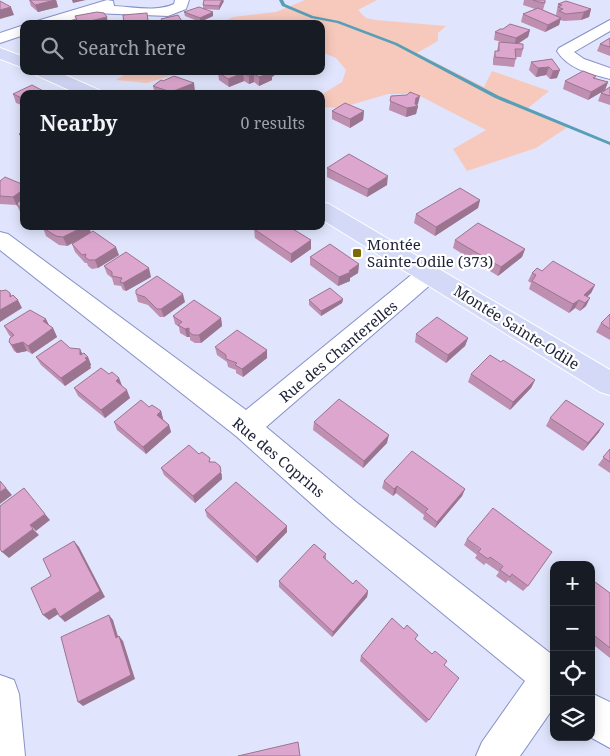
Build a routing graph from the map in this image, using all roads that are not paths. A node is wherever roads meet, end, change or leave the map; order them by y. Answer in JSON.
{"nodes":[{"id":1,"x":121,"y":0,"type":"edge"},
{"id":2,"x":182,"y":0,"type":"edge"},
{"id":3,"x":90,"y":9,"type":"junction"},
{"id":4,"x":55,"y":20,"type":"edge"},
{"id":5,"x":610,"y":25,"type":"edge"},
{"id":6,"x":20,"y":31,"type":"edge"},
{"id":7,"x":0,"y":38,"type":"edge"},
{"id":8,"x":0,"y":53,"type":"edge"},
{"id":9,"x":20,"y":61,"type":"edge"},
{"id":10,"x":610,"y":74,"type":"edge"},
{"id":11,"x":51,"y":75,"type":"edge"},
{"id":12,"x":83,"y":90,"type":"edge"},
{"id":13,"x":325,"y":211,"type":"edge"},
{"id":14,"x":0,"y":239,"type":"edge"},
{"id":15,"x":429,"y":273,"type":"junction"},
{"id":16,"x":610,"y":384,"type":"edge"},
{"id":17,"x":246,"y":427,"type":"junction"},
{"id":18,"x":550,"y":678,"type":"edge"},
{"id":19,"x":550,"y":683,"type":"edge"},
{"id":20,"x":0,"y":694,"type":"edge"},
{"id":21,"x":595,"y":715,"type":"edge"},
{"id":22,"x":610,"y":728,"type":"edge"},
{"id":23,"x":5,"y":756,"type":"edge"},
{"id":24,"x":496,"y":756,"type":"edge"}],
"edges":[{"from":1,"to":3,"type":"street"},
{"from":2,"to":3,"type":"street"},
{"from":3,"to":4,"type":"street"},
{"from":5,"to":10,"type":"street"},
{"from":6,"to":7,"type":"street"},
{"from":8,"to":9,"type":"main road"},
{"from":11,"to":12,"type":"main road"},
{"from":13,"to":15,"type":"main road","name":"Montée Sainte-Odile"},
{"from":14,"to":17,"type":"street","name":"Rue des Coprins"},
{"from":15,"to":16,"type":"main road","name":"Montée Sainte-Odile"},
{"from":15,"to":17,"type":"street","name":"Rue des Chanterelles"},
{"from":17,"to":18,"type":"street","name":"Rue des Coprins"},
{"from":19,"to":24,"type":"street"},
{"from":20,"to":23,"type":"street"},
{"from":21,"to":22,"type":"street"}]}
